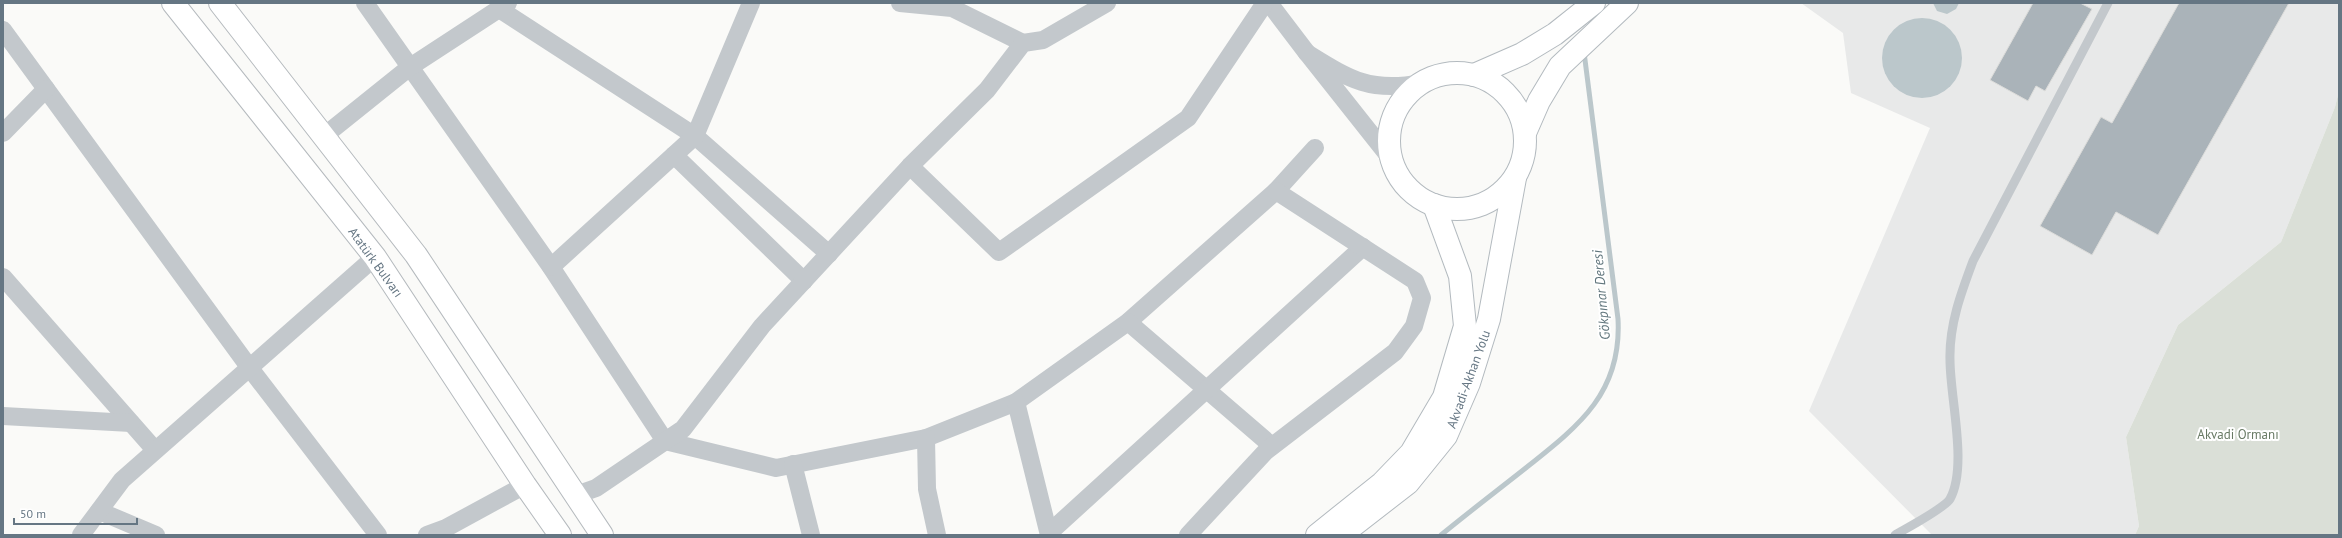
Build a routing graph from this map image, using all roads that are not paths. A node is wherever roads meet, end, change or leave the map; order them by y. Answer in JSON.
{"nodes":[{"id":1,"x":173,"y":3,"type":"edge"},
{"id":2,"x":220,"y":3,"type":"edge"},
{"id":3,"x":365,"y":3,"type":"edge"},
{"id":4,"x":751,"y":3,"type":"edge"},
{"id":5,"x":900,"y":3,"type":"edge"},
{"id":6,"x":1107,"y":3,"type":"edge"},
{"id":7,"x":1265,"y":3,"type":"edge"},
{"id":8,"x":1269,"y":3,"type":"edge"},
{"id":9,"x":1594,"y":3,"type":"edge"},
{"id":10,"x":1627,"y":3,"type":"edge"},
{"id":11,"x":2108,"y":3,"type":"edge"},
{"id":12,"x":503,"y":6,"type":"edge"},
{"id":13,"x":3,"y":30,"type":"edge"},
{"id":14,"x":1023,"y":43,"type":"junction"},
{"id":15,"x":1307,"y":53,"type":"junction"},
{"id":16,"x":410,"y":67,"type":"junction"},
{"id":17,"x":1474,"y":75,"type":"junction"},
{"id":18,"x":1421,"y":82,"type":"junction"},
{"id":19,"x":46,"y":90,"type":"junction"},
{"id":20,"x":1525,"y":133,"type":"junction"},
{"id":21,"x":3,"y":134,"type":"edge"},
{"id":22,"x":324,"y":136,"type":"junction"},
{"id":23,"x":695,"y":136,"type":"junction"},
{"id":24,"x":1315,"y":148,"type":"dead end"},
{"id":25,"x":674,"y":155,"type":"junction"},
{"id":26,"x":1391,"y":158,"type":"junction"},
{"id":27,"x":910,"y":166,"type":"junction"},
{"id":28,"x":1515,"y":178,"type":"junction"},
{"id":29,"x":1276,"y":191,"type":"junction"},
{"id":30,"x":1434,"y":205,"type":"junction"},
{"id":31,"x":1363,"y":247,"type":"junction"},
{"id":32,"x":829,"y":254,"type":"junction"},
{"id":33,"x":375,"y":257,"type":"junction"},
{"id":34,"x":550,"y":267,"type":"junction"},
{"id":35,"x":3,"y":277,"type":"edge"},
{"id":36,"x":804,"y":281,"type":"junction"},
{"id":37,"x":1128,"y":322,"type":"junction"},
{"id":38,"x":249,"y":367,"type":"junction"},
{"id":39,"x":1207,"y":390,"type":"junction"},
{"id":40,"x":1016,"y":402,"type":"junction"},
{"id":41,"x":3,"y":416,"type":"edge"},
{"id":42,"x":131,"y":423,"type":"junction"},
{"id":43,"x":926,"y":438,"type":"junction"},
{"id":44,"x":665,"y":441,"type":"junction"},
{"id":45,"x":1272,"y":446,"type":"junction"},
{"id":46,"x":155,"y":450,"type":"junction"},
{"id":47,"x":793,"y":464,"type":"junction"},
{"id":48,"x":525,"y":485,"type":"junction"},
{"id":49,"x":576,"y":495,"type":"junction"},
{"id":50,"x":99,"y":511,"type":"junction"},
{"id":51,"x":1049,"y":534,"type":"edge"},
{"id":52,"x":81,"y":535,"type":"edge"},
{"id":53,"x":156,"y":535,"type":"edge"},
{"id":54,"x":378,"y":535,"type":"edge"},
{"id":55,"x":427,"y":535,"type":"edge"},
{"id":56,"x":560,"y":535,"type":"edge"},
{"id":57,"x":602,"y":535,"type":"edge"},
{"id":58,"x":811,"y":535,"type":"edge"},
{"id":59,"x":937,"y":535,"type":"edge"},
{"id":60,"x":1188,"y":535,"type":"edge"},
{"id":61,"x":1317,"y":535,"type":"edge"},
{"id":62,"x":1341,"y":535,"type":"edge"},
{"id":63,"x":1894,"y":535,"type":"edge"}],
"edges":[{"from":1,"to":33,"type":"main road","name":"Atatürk Bulvarı"},
{"from":2,"to":22,"type":"main road"},
{"from":3,"to":16,"type":"street"},
{"from":4,"to":23,"type":"street"},
{"from":5,"to":14,"type":"street"},
{"from":6,"to":14,"type":"street"},
{"from":7,"to":27,"type":"street"},
{"from":8,"to":15,"type":"street"},
{"from":9,"to":17,"type":"main road"},
{"from":10,"to":20,"type":"main road"},
{"from":11,"to":63,"type":"lane"},
{"from":12,"to":16,"type":"street"},
{"from":12,"to":23,"type":"street"},
{"from":13,"to":19,"type":"street"},
{"from":14,"to":27,"type":"street"},
{"from":15,"to":18,"type":"street"},
{"from":15,"to":26,"type":"street"},
{"from":16,"to":22,"type":"street"},
{"from":16,"to":34,"type":"street"},
{"from":17,"to":18,"type":"main road"},
{"from":17,"to":20,"type":"main road"},
{"from":18,"to":26,"type":"main road"},
{"from":19,"to":21,"type":"street"},
{"from":19,"to":38,"type":"street"},
{"from":20,"to":28,"type":"main road"},
{"from":22,"to":49,"type":"main road"},
{"from":23,"to":25,"type":"street"},
{"from":23,"to":32,"type":"street"},
{"from":24,"to":29,"type":"street"},
{"from":25,"to":34,"type":"street"},
{"from":25,"to":36,"type":"street"},
{"from":26,"to":30,"type":"main road"},
{"from":27,"to":32,"type":"street"},
{"from":28,"to":30,"type":"main road"},
{"from":28,"to":62,"type":"main road","name":"Akvadi-Akhan Yolu"},
{"from":29,"to":31,"type":"street"},
{"from":29,"to":37,"type":"street"},
{"from":30,"to":61,"type":"main road","name":"Akvadi-Akhan Yolu"},
{"from":31,"to":39,"type":"street"},
{"from":31,"to":45,"type":"street"},
{"from":32,"to":36,"type":"street"},
{"from":33,"to":38,"type":"street"},
{"from":33,"to":48,"type":"main road","name":"Atatürk Bulvarı"},
{"from":34,"to":44,"type":"street"},
{"from":35,"to":42,"type":"street"},
{"from":36,"to":44,"type":"street"},
{"from":37,"to":39,"type":"street"},
{"from":37,"to":40,"type":"street"},
{"from":38,"to":46,"type":"street"},
{"from":38,"to":54,"type":"street"},
{"from":39,"to":45,"type":"street"},
{"from":39,"to":51,"type":"street"},
{"from":40,"to":43,"type":"street"},
{"from":40,"to":51,"type":"street"},
{"from":41,"to":42,"type":"street"},
{"from":42,"to":46,"type":"street"},
{"from":43,"to":47,"type":"street"},
{"from":43,"to":59,"type":"street"},
{"from":44,"to":47,"type":"street"},
{"from":44,"to":49,"type":"street"},
{"from":45,"to":60,"type":"street"},
{"from":46,"to":50,"type":"street"},
{"from":47,"to":58,"type":"street"},
{"from":48,"to":55,"type":"street"},
{"from":48,"to":56,"type":"main road","name":"Atatürk Bulvarı"},
{"from":49,"to":57,"type":"main road"},
{"from":50,"to":52,"type":"street"},
{"from":50,"to":53,"type":"street"}]}
